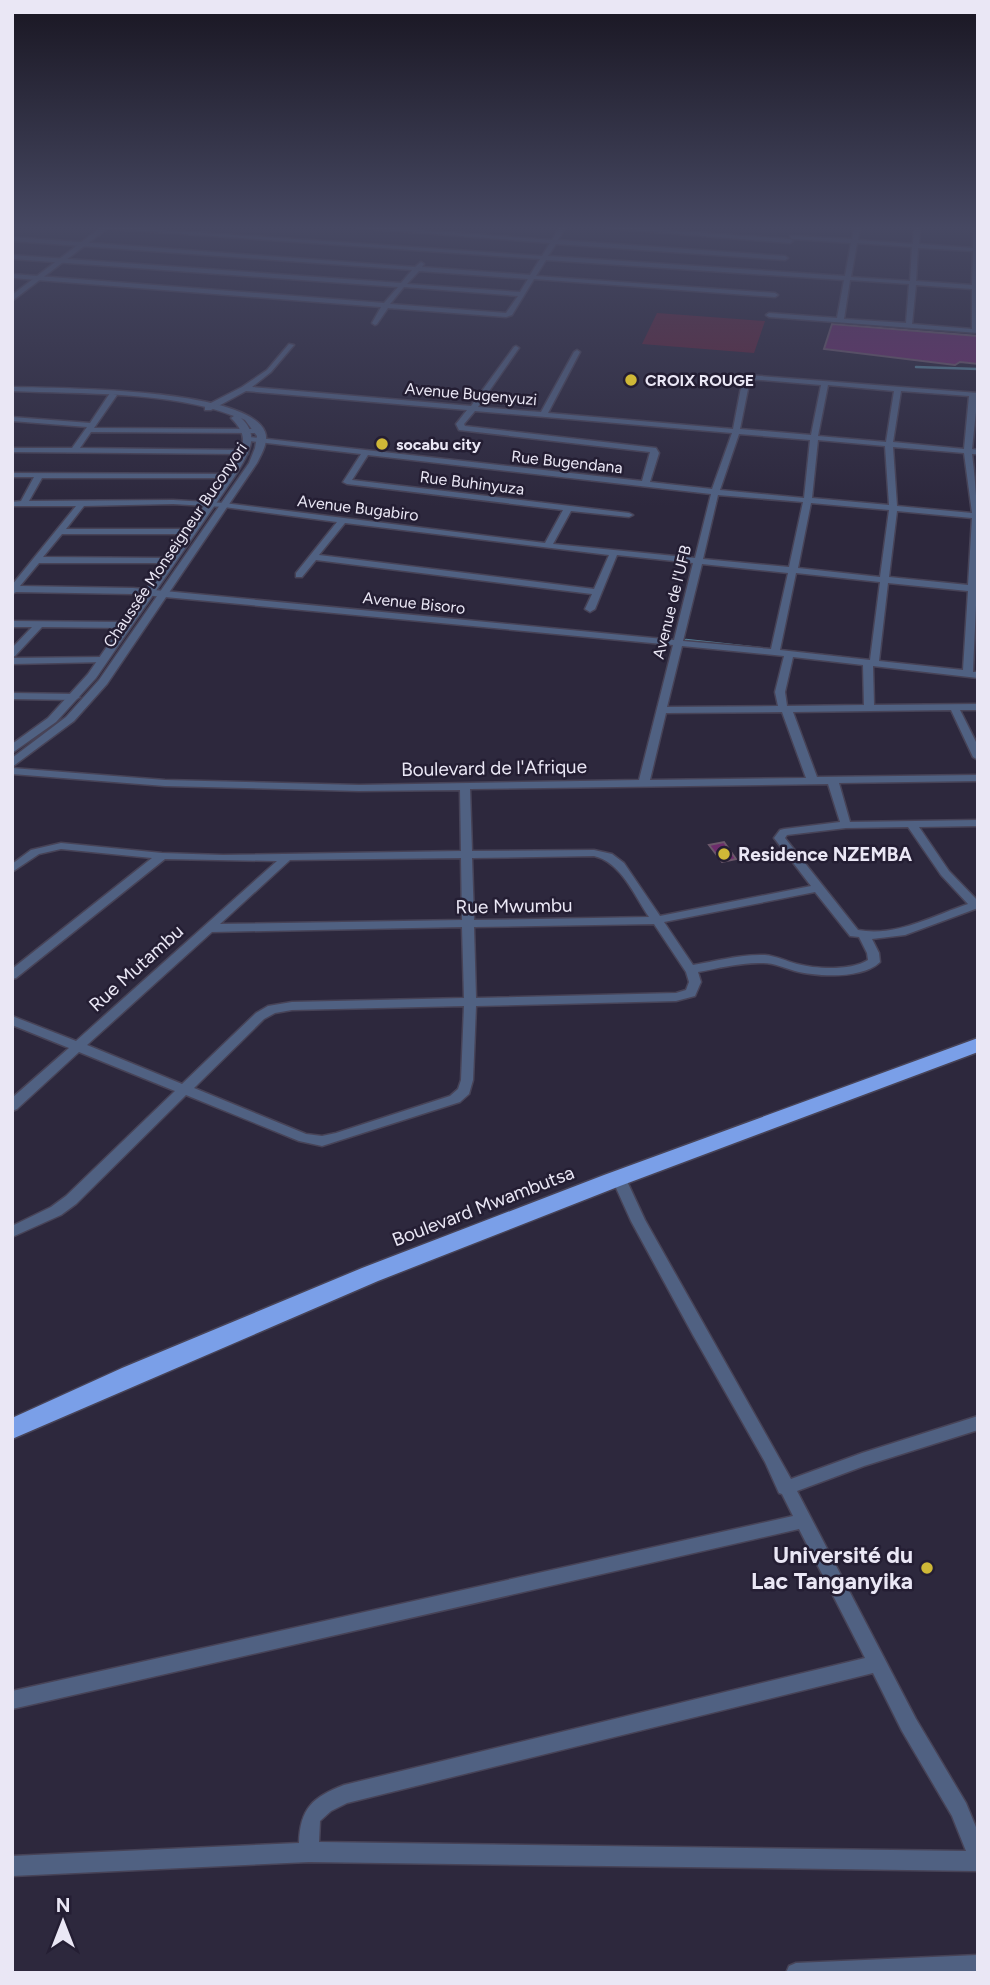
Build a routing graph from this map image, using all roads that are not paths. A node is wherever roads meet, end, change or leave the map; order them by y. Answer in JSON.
{"nodes":[{"id":1,"x":847,"y":321,"type":"edge"},
{"id":2,"x":909,"y":321,"type":"edge"},
{"id":3,"x":909,"y":326,"type":"junction"},
{"id":4,"x":976,"y":331,"type":"edge"},
{"id":5,"x":291,"y":345,"type":"dead end"},
{"id":6,"x":516,"y":348,"type":"dead end"},
{"id":7,"x":577,"y":352,"type":"dead end"},
{"id":8,"x":825,"y":383,"type":"junction"},
{"id":9,"x":898,"y":388,"type":"junction"},
{"id":10,"x":245,"y":389,"type":"junction"},
{"id":11,"x":12,"y":391,"type":"edge"},
{"id":12,"x":975,"y":395,"type":"edge"},
{"id":13,"x":113,"y":397,"type":"junction"},
{"id":14,"x":211,"y":406,"type":"junction"},
{"id":15,"x":472,"y":409,"type":"junction"},
{"id":16,"x":544,"y":414,"type":"junction"},
{"id":17,"x":12,"y":419,"type":"edge"},
{"id":18,"x":90,"y":428,"type":"junction"},
{"id":19,"x":736,"y":431,"type":"junction"},
{"id":20,"x":249,"y":435,"type":"junction"},
{"id":21,"x":262,"y":435,"type":"junction"},
{"id":22,"x":814,"y":438,"type":"junction"},
{"id":23,"x":889,"y":444,"type":"junction"},
{"id":24,"x":12,"y":450,"type":"edge"},
{"id":25,"x":74,"y":451,"type":"junction"},
{"id":26,"x":973,"y":452,"type":"edge"},
{"id":27,"x":245,"y":453,"type":"junction"},
{"id":28,"x":365,"y":453,"type":"junction"},
{"id":29,"x":12,"y":475,"type":"edge"},
{"id":30,"x":230,"y":476,"type":"junction"},
{"id":31,"x":38,"y":477,"type":"junction"},
{"id":32,"x":645,"y":485,"type":"junction"},
{"id":33,"x":715,"y":492,"type":"junction"},
{"id":34,"x":808,"y":500,"type":"junction"},
{"id":35,"x":12,"y":503,"type":"edge"},
{"id":36,"x":24,"y":503,"type":"junction"},
{"id":37,"x":82,"y":503,"type":"junction"},
{"id":38,"x":211,"y":504,"type":"junction"},
{"id":39,"x":224,"y":505,"type":"junction"},
{"id":40,"x":893,"y":508,"type":"junction"},
{"id":41,"x":568,"y":509,"type":"junction"},
{"id":42,"x":629,"y":514,"type":"dead end"},
{"id":43,"x":977,"y":516,"type":"edge"},
{"id":44,"x":344,"y":519,"type":"junction"},
{"id":45,"x":60,"y":531,"type":"junction"},
{"id":46,"x":191,"y":532,"type":"junction"},
{"id":47,"x":548,"y":546,"type":"junction"},
{"id":48,"x":614,"y":553,"type":"junction"},
{"id":49,"x":314,"y":558,"type":"junction"},
{"id":50,"x":37,"y":560,"type":"junction"},
{"id":51,"x":171,"y":561,"type":"junction"},
{"id":52,"x":699,"y":562,"type":"junction"},
{"id":53,"x":793,"y":571,"type":"junction"},
{"id":54,"x":299,"y":575,"type":"dead end"},
{"id":55,"x":884,"y":579,"type":"junction"},
{"id":56,"x":976,"y":589,"type":"edge"},
{"id":57,"x":13,"y":590,"type":"edge"},
{"id":58,"x":596,"y":592,"type":"junction"},
{"id":59,"x":148,"y":593,"type":"junction"},
{"id":60,"x":163,"y":594,"type":"junction"},
{"id":61,"x":590,"y":609,"type":"dead end"},
{"id":62,"x":12,"y":624,"type":"edge"},
{"id":63,"x":39,"y":625,"type":"junction"},
{"id":64,"x":127,"y":625,"type":"junction"},
{"id":65,"x":677,"y":644,"type":"junction"},
{"id":66,"x":775,"y":652,"type":"junction"},
{"id":67,"x":12,"y":654,"type":"edge"},
{"id":68,"x":789,"y":654,"type":"junction"},
{"id":69,"x":103,"y":660,"type":"junction"},
{"id":70,"x":12,"y":661,"type":"edge"},
{"id":71,"x":871,"y":663,"type":"junction"},
{"id":72,"x":973,"y":675,"type":"edge"},
{"id":73,"x":12,"y":696,"type":"edge"},
{"id":74,"x":75,"y":696,"type":"junction"},
{"id":75,"x":869,"y":707,"type":"junction"},
{"id":76,"x":954,"y":707,"type":"junction"},
{"id":77,"x":978,"y":708,"type":"edge"},
{"id":78,"x":785,"y":709,"type":"junction"},
{"id":79,"x":663,"y":710,"type":"junction"},
{"id":80,"x":12,"y":750,"type":"edge"},
{"id":81,"x":978,"y":757,"type":"edge"},
{"id":82,"x":12,"y":764,"type":"edge"},
{"id":83,"x":12,"y":771,"type":"edge"},
{"id":84,"x":978,"y":778,"type":"edge"},
{"id":85,"x":812,"y":779,"type":"junction"},
{"id":86,"x":832,"y":779,"type":"junction"},
{"id":87,"x":644,"y":783,"type":"junction"},
{"id":88,"x":465,"y":788,"type":"junction"},
{"id":89,"x":978,"y":823,"type":"edge"},
{"id":90,"x":911,"y":824,"type":"junction"},
{"id":91,"x":846,"y":825,"type":"junction"},
{"id":92,"x":466,"y":855,"type":"junction"},
{"id":93,"x":162,"y":856,"type":"junction"},
{"id":94,"x":286,"y":858,"type":"junction"},
{"id":95,"x":12,"y":869,"type":"edge"},
{"id":96,"x":817,"y":888,"type":"junction"},
{"id":97,"x":976,"y":904,"type":"edge"},
{"id":98,"x":658,"y":920,"type":"junction"},
{"id":99,"x":468,"y":924,"type":"junction"},
{"id":100,"x":209,"y":928,"type":"junction"},
{"id":101,"x":864,"y":936,"type":"junction"},
{"id":102,"x":690,"y":969,"type":"junction"},
{"id":103,"x":12,"y":975,"type":"edge"},
{"id":104,"x":470,"y":1004,"type":"junction"},
{"id":105,"x":12,"y":1020,"type":"edge"},
{"id":106,"x":978,"y":1045,"type":"edge"},
{"id":107,"x":77,"y":1047,"type":"junction"},
{"id":108,"x":185,"y":1089,"type":"junction"},
{"id":109,"x":12,"y":1106,"type":"edge"},
{"id":110,"x":619,"y":1179,"type":"junction"},
{"id":111,"x":12,"y":1232,"type":"edge"},
{"id":112,"x":978,"y":1423,"type":"edge"},
{"id":113,"x":12,"y":1429,"type":"edge"},
{"id":114,"x":785,"y":1488,"type":"junction"},
{"id":115,"x":802,"y":1521,"type":"junction"},
{"id":116,"x":877,"y":1664,"type":"junction"},
{"id":117,"x":12,"y":1700,"type":"edge"},
{"id":118,"x":309,"y":1852,"type":"junction"},
{"id":119,"x":978,"y":1859,"type":"edge"},
{"id":120,"x":12,"y":1866,"type":"edge"},
{"id":121,"x":978,"y":1965,"type":"edge"},
{"id":122,"x":796,"y":1973,"type":"edge"}],
"edges":[{"from":1,"to":3,"type":"street"},
{"from":2,"to":3,"type":"street"},
{"from":3,"to":4,"type":"street"},
{"from":5,"to":10,"type":"street"},
{"from":6,"to":15,"type":"street"},
{"from":7,"to":16,"type":"street"},
{"from":8,"to":9,"type":"street"},
{"from":8,"to":19,"type":"street","name":"Avenue de l'UFB"},
{"from":8,"to":22,"type":"street"},
{"from":9,"to":12,"type":"street"},
{"from":9,"to":23,"type":"street"},
{"from":10,"to":14,"type":"street"},
{"from":10,"to":15,"type":"street","name":"Avenue Bugenyuzi"},
{"from":11,"to":13,"type":"street","name":"Chaussée Monseigneur Buconyori"},
{"from":12,"to":26,"type":"street"},
{"from":13,"to":14,"type":"street","name":"Chaussée Monseigneur Buconyori"},
{"from":13,"to":18,"type":"street"},
{"from":14,"to":20,"type":"street","name":"Chaussée Monseigneur Buconyori"},
{"from":14,"to":21,"type":"street","name":"Chaussée Monseigneur Buconyori"},
{"from":15,"to":16,"type":"street","name":"Avenue Bugenyuzi"},
{"from":15,"to":32,"type":"street"},
{"from":16,"to":19,"type":"street","name":"Avenue Bugenyuzi"},
{"from":17,"to":18,"type":"street","name":"Rue Bugendana"},
{"from":18,"to":20,"type":"street","name":"Rue Bugendana"},
{"from":18,"to":25,"type":"street"},
{"from":19,"to":22,"type":"street","name":"Avenue Bugenyuzi"},
{"from":19,"to":33,"type":"street","name":"Avenue de l'UFB"},
{"from":20,"to":21,"type":"street","name":"Rue Bugendana"},
{"from":20,"to":27,"type":"street","name":"Chaussée Monseigneur Buconyori"},
{"from":21,"to":28,"type":"street","name":"Rue Bugendana"},
{"from":21,"to":39,"type":"street","name":"Chaussée Monseigneur Buconyori"},
{"from":22,"to":23,"type":"street","name":"Avenue Bugenyuzi"},
{"from":22,"to":34,"type":"street"},
{"from":23,"to":26,"type":"street","name":"Avenue Bugenyuzi"},
{"from":23,"to":40,"type":"street"},
{"from":24,"to":25,"type":"street"},
{"from":25,"to":27,"type":"street"},
{"from":26,"to":43,"type":"street"},
{"from":27,"to":30,"type":"street","name":"Chaussée Monseigneur Buconyori"},
{"from":28,"to":32,"type":"street","name":"Rue Bugendana"},
{"from":28,"to":41,"type":"street","name":"Rue Buhinyuza"},
{"from":29,"to":31,"type":"street"},
{"from":30,"to":31,"type":"street"},
{"from":30,"to":38,"type":"street","name":"Chaussée Monseigneur Buconyori"},
{"from":31,"to":36,"type":"street"},
{"from":32,"to":33,"type":"street","name":"Rue Bugendana"},
{"from":33,"to":34,"type":"street","name":"Rue Bugendana"},
{"from":33,"to":52,"type":"street","name":"Avenue de l'UFB"},
{"from":34,"to":40,"type":"street","name":"Rue Bugendana"},
{"from":34,"to":53,"type":"street"},
{"from":35,"to":36,"type":"street","name":"Avenue Bugabiro"},
{"from":36,"to":37,"type":"street","name":"Avenue Bugabiro"},
{"from":37,"to":38,"type":"street","name":"Avenue Bugabiro"},
{"from":37,"to":45,"type":"street"},
{"from":38,"to":39,"type":"street","name":"Avenue Bugabiro"},
{"from":38,"to":46,"type":"street","name":"Chaussée Monseigneur Buconyori"},
{"from":39,"to":44,"type":"street","name":"Avenue Bugabiro"},
{"from":39,"to":60,"type":"street","name":"Chaussée Monseigneur Buconyori"},
{"from":40,"to":43,"type":"street","name":"Rue Bugendana"},
{"from":40,"to":55,"type":"street"},
{"from":41,"to":42,"type":"street","name":"Rue Buhinyuza"},
{"from":41,"to":47,"type":"street"},
{"from":43,"to":56,"type":"street"},
{"from":44,"to":47,"type":"street","name":"Avenue Bugabiro"},
{"from":44,"to":49,"type":"street"},
{"from":45,"to":46,"type":"street"},
{"from":45,"to":50,"type":"street"},
{"from":46,"to":51,"type":"street","name":"Chaussée Monseigneur Buconyori"},
{"from":47,"to":48,"type":"street","name":"Avenue Bugabiro"},
{"from":48,"to":52,"type":"street","name":"Avenue Bugabiro"},
{"from":48,"to":58,"type":"street"},
{"from":49,"to":54,"type":"street"},
{"from":49,"to":58,"type":"street"},
{"from":50,"to":51,"type":"street"},
{"from":50,"to":57,"type":"street"},
{"from":51,"to":59,"type":"street","name":"Chaussée Monseigneur Buconyori"},
{"from":52,"to":53,"type":"street","name":"Avenue Bugabiro"},
{"from":52,"to":65,"type":"street","name":"Avenue de l'UFB"},
{"from":53,"to":55,"type":"street","name":"Avenue Bugabiro"},
{"from":53,"to":66,"type":"street"},
{"from":55,"to":56,"type":"street","name":"Avenue Bugabiro"},
{"from":55,"to":71,"type":"street"},
{"from":56,"to":72,"type":"street"},
{"from":57,"to":59,"type":"street","name":"Avenue Bisoro"},
{"from":58,"to":61,"type":"street"},
{"from":59,"to":60,"type":"street","name":"Avenue Bisoro"},
{"from":59,"to":64,"type":"street","name":"Chaussée Monseigneur Buconyori"},
{"from":60,"to":65,"type":"street","name":"Avenue Bisoro"},
{"from":60,"to":82,"type":"street","name":"Chaussée Monseigneur Buconyori"},
{"from":62,"to":63,"type":"street"},
{"from":63,"to":64,"type":"street"},
{"from":63,"to":67,"type":"street"},
{"from":64,"to":69,"type":"street","name":"Chaussée Monseigneur Buconyori"},
{"from":65,"to":66,"type":"street","name":"Avenue Bisoro"},
{"from":65,"to":79,"type":"street","name":"Avenue de l'UFB"},
{"from":66,"to":68,"type":"street","name":"Avenue Bisoro"},
{"from":68,"to":71,"type":"street","name":"Avenue Bisoro"},
{"from":68,"to":78,"type":"street"},
{"from":69,"to":70,"type":"street"},
{"from":69,"to":74,"type":"street","name":"Chaussée Monseigneur Buconyori"},
{"from":71,"to":72,"type":"street","name":"Avenue Bisoro"},
{"from":71,"to":75,"type":"street"},
{"from":73,"to":74,"type":"street"},
{"from":74,"to":80,"type":"street","name":"Chaussée Monseigneur Buconyori"},
{"from":75,"to":76,"type":"street"},
{"from":75,"to":78,"type":"street"},
{"from":76,"to":77,"type":"street"},
{"from":76,"to":81,"type":"street"},
{"from":78,"to":79,"type":"street"},
{"from":78,"to":85,"type":"street"},
{"from":79,"to":87,"type":"street","name":"Avenue de l'UFB"},
{"from":83,"to":88,"type":"street","name":"Boulevard de l'Afrique"},
{"from":84,"to":86,"type":"street","name":"Boulevard de l'Afrique"},
{"from":85,"to":86,"type":"street","name":"Boulevard de l'Afrique"},
{"from":85,"to":87,"type":"street","name":"Boulevard de l'Afrique"},
{"from":86,"to":91,"type":"street"},
{"from":87,"to":88,"type":"street","name":"Boulevard de l'Afrique"},
{"from":88,"to":92,"type":"street"},
{"from":89,"to":90,"type":"street"},
{"from":90,"to":91,"type":"street"},
{"from":90,"to":97,"type":"street"},
{"from":91,"to":96,"type":"street"},
{"from":92,"to":94,"type":"street"},
{"from":92,"to":98,"type":"street"},
{"from":92,"to":99,"type":"street"},
{"from":93,"to":94,"type":"street"},
{"from":93,"to":95,"type":"street"},
{"from":93,"to":103,"type":"street"},
{"from":94,"to":100,"type":"street","name":"Rue Mutambu"},
{"from":96,"to":98,"type":"street","name":"Rue Mwumbu"},
{"from":96,"to":101,"type":"street"},
{"from":97,"to":101,"type":"street"},
{"from":98,"to":99,"type":"street","name":"Rue Mwumbu"},
{"from":98,"to":102,"type":"street"},
{"from":99,"to":100,"type":"street","name":"Rue Mwumbu"},
{"from":99,"to":104,"type":"street"},
{"from":100,"to":107,"type":"street","name":"Rue Mutambu"},
{"from":101,"to":102,"type":"street"},
{"from":102,"to":104,"type":"street"},
{"from":104,"to":108,"type":"street"},
{"from":104,"to":108,"type":"street"},
{"from":105,"to":107,"type":"street"},
{"from":106,"to":110,"type":"highway","name":"Boulevard Mwambutsa"},
{"from":107,"to":108,"type":"street"},
{"from":107,"to":109,"type":"street","name":"Rue Mutambu"},
{"from":108,"to":111,"type":"street"},
{"from":110,"to":113,"type":"highway","name":"Boulevard Mwambutsa"},
{"from":110,"to":114,"type":"street"},
{"from":112,"to":114,"type":"street"},
{"from":114,"to":115,"type":"street"},
{"from":115,"to":116,"type":"street"},
{"from":115,"to":117,"type":"street"},
{"from":116,"to":118,"type":"street"},
{"from":116,"to":119,"type":"street"},
{"from":118,"to":119,"type":"street"},
{"from":118,"to":120,"type":"street"},
{"from":121,"to":122,"type":"street"}]}
